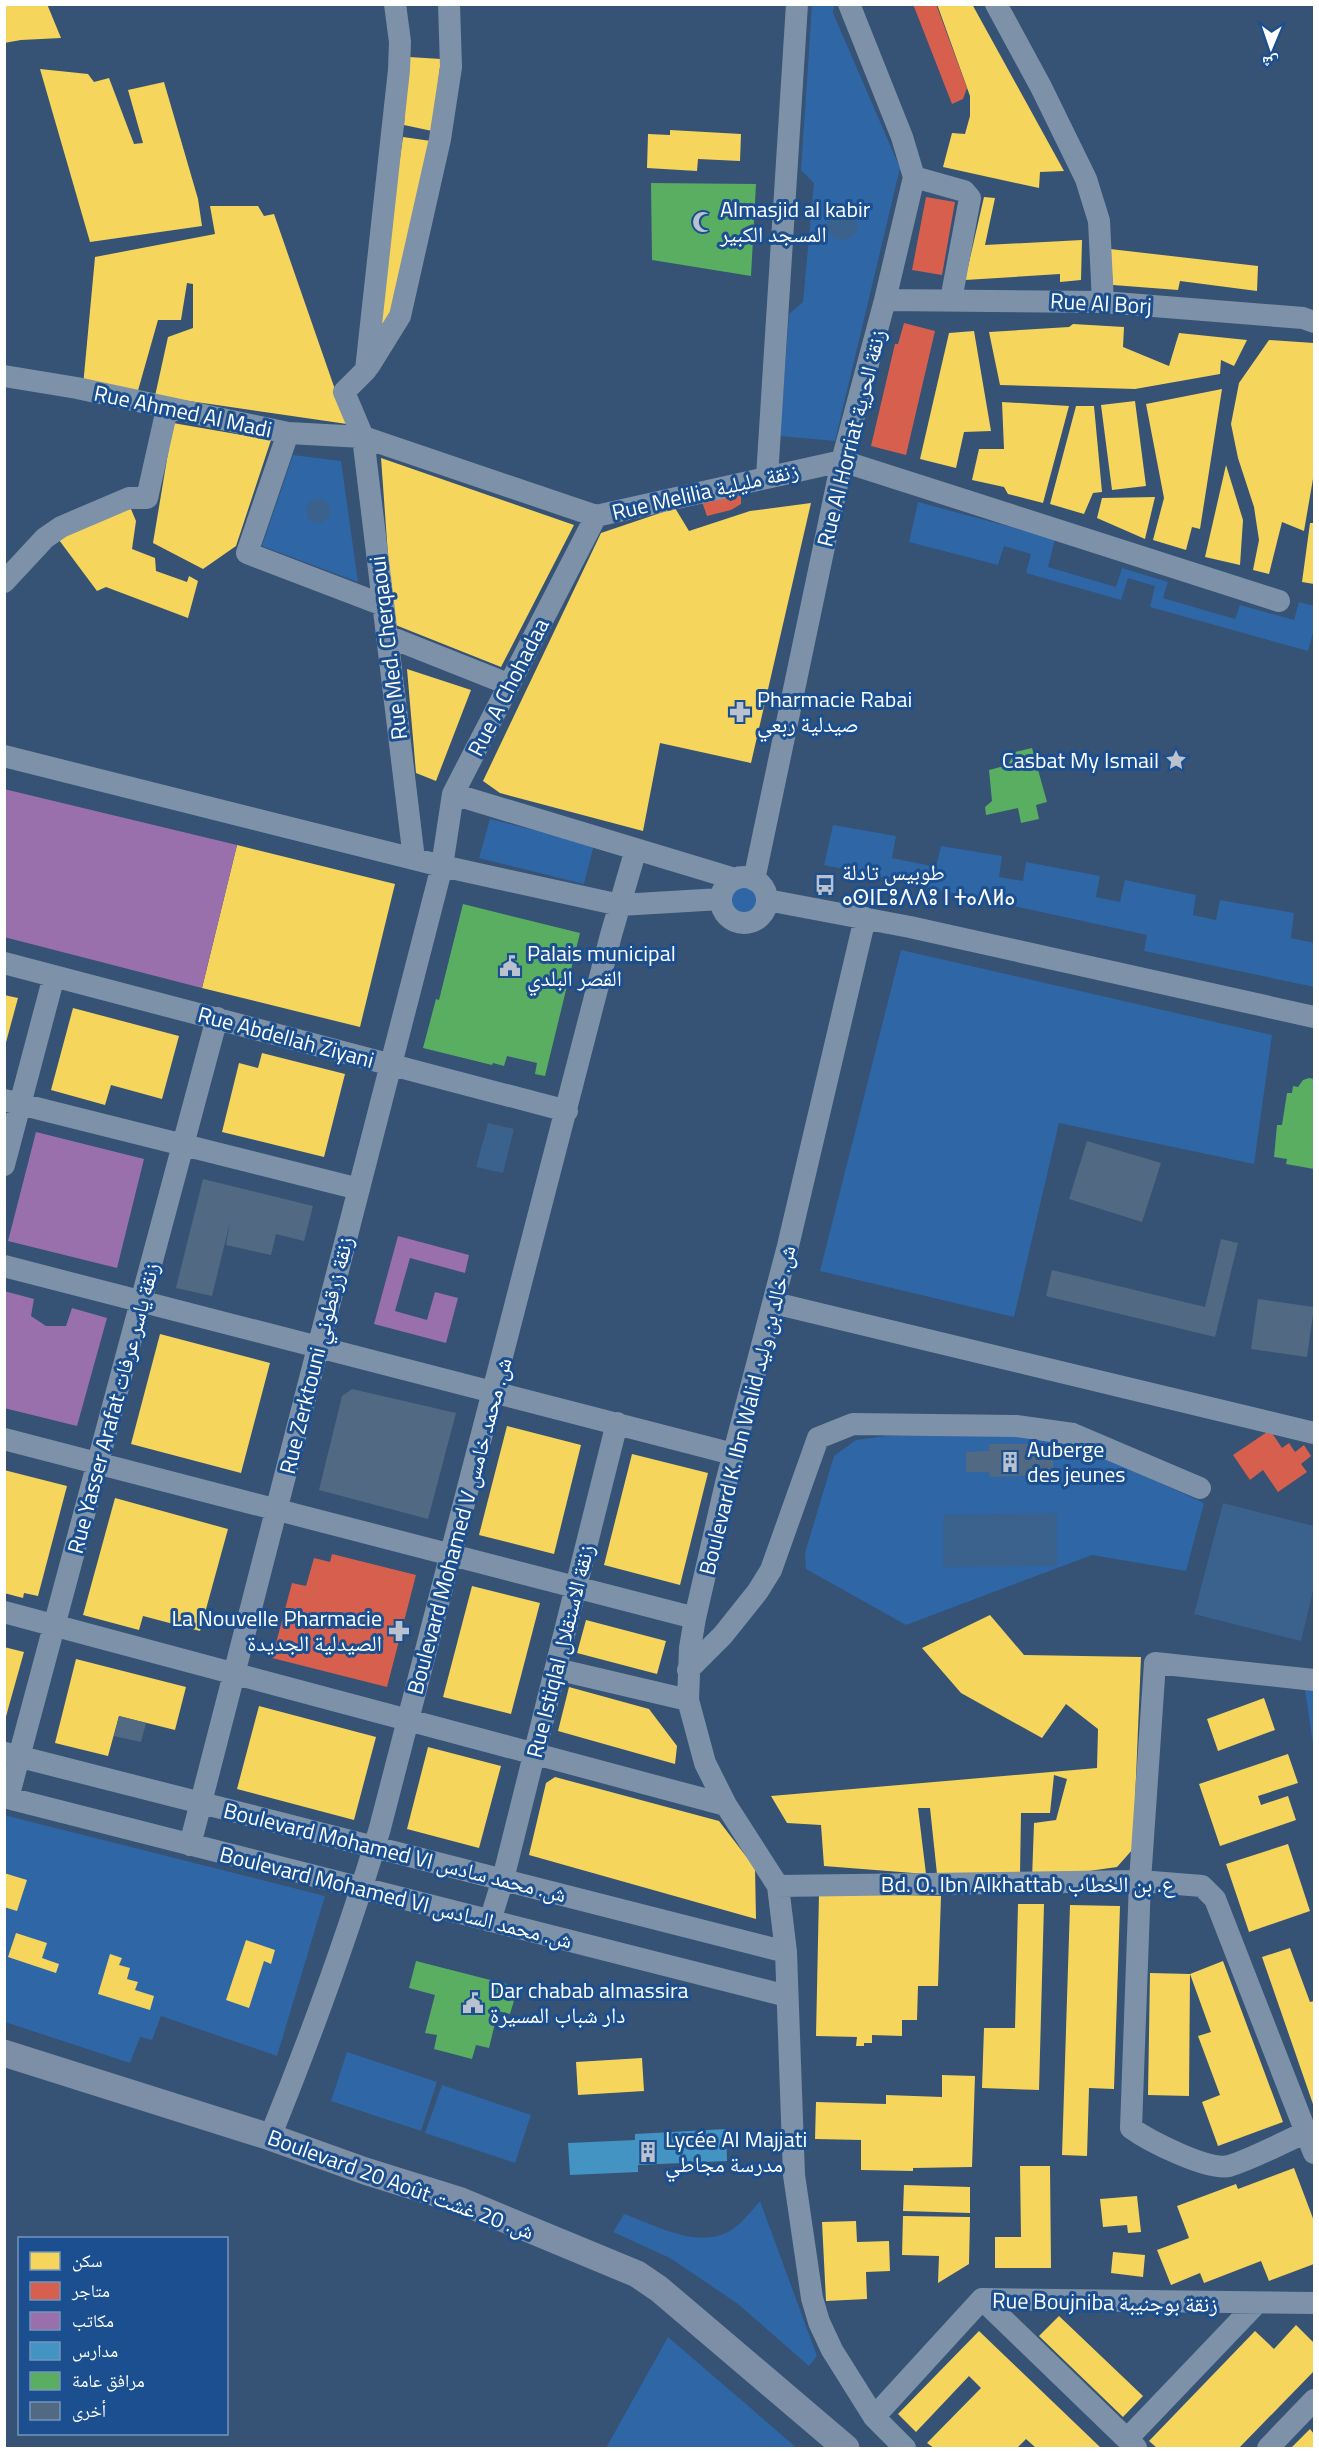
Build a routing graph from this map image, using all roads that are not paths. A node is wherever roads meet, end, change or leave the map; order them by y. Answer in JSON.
{"nodes":[{"id":1,"x":395,"y":4,"type":"edge"},
{"id":2,"x":449,"y":4,"type":"edge"},
{"id":3,"x":797,"y":4,"type":"edge"},
{"id":4,"x":849,"y":4,"type":"edge"},
{"id":5,"x":996,"y":4,"type":"edge"},
{"id":6,"x":914,"y":177,"type":"junction"},
{"id":7,"x":885,"y":300,"type":"junction"},
{"id":8,"x":951,"y":300,"type":"junction"},
{"id":9,"x":1103,"y":302,"type":"junction"},
{"id":10,"x":1314,"y":322,"type":"edge"},
{"id":11,"x":366,"y":370,"type":"junction"},
{"id":12,"x":4,"y":376,"type":"edge"},
{"id":13,"x":167,"y":409,"type":"junction"},
{"id":14,"x":288,"y":433,"type":"junction"},
{"id":15,"x":363,"y":437,"type":"junction"},
{"id":16,"x":842,"y":460,"type":"junction"},
{"id":17,"x":767,"y":477,"type":"junction"},
{"id":18,"x":596,"y":516,"type":"junction"},
{"id":19,"x":4,"y":582,"type":"edge"},
{"id":20,"x":1279,"y":601,"type":"dead end"},
{"id":21,"x":383,"y":605,"type":"junction"},
{"id":22,"x":387,"y":636,"type":"junction"},
{"id":23,"x":508,"y":684,"type":"junction"},
{"id":24,"x":4,"y":756,"type":"edge"},
{"id":25,"x":453,"y":794,"type":"junction"},
{"id":26,"x":636,"y":849,"type":"junction"},
{"id":27,"x":414,"y":859,"type":"junction"},
{"id":28,"x":442,"y":866,"type":"junction"},
{"id":29,"x":744,"y":879,"type":"junction"},
{"id":30,"x":721,"y":899,"type":"junction"},
{"id":31,"x":767,"y":900,"type":"junction"},
{"id":32,"x":620,"y":905,"type":"junction"},
{"id":33,"x":865,"y":918,"type":"junction"},
{"id":34,"x":4,"y":963,"type":"edge"},
{"id":35,"x":54,"y":976,"type":"junction"},
{"id":36,"x":1314,"y":1017,"type":"edge"},
{"id":37,"x":217,"y":1018,"type":"junction"},
{"id":38,"x":391,"y":1064,"type":"junction"},
{"id":39,"x":13,"y":1102,"type":"edge"},
{"id":40,"x":567,"y":1111,"type":"junction"},
{"id":41,"x":183,"y":1145,"type":"junction"},
{"id":42,"x":4,"y":1165,"type":"edge"},
{"id":43,"x":359,"y":1189,"type":"junction"},
{"id":44,"x":4,"y":1266,"type":"edge"},
{"id":45,"x":141,"y":1301,"type":"junction"},
{"id":46,"x":774,"y":1304,"type":"junction"},
{"id":47,"x":318,"y":1346,"type":"junction"},
{"id":48,"x":494,"y":1392,"type":"junction"},
{"id":49,"x":617,"y":1424,"type":"junction"},
{"id":50,"x":1314,"y":1433,"type":"edge"},
{"id":51,"x":4,"y":1439,"type":"edge"},
{"id":52,"x":734,"y":1454,"type":"junction"},
{"id":53,"x":98,"y":1463,"type":"junction"},
{"id":54,"x":1200,"y":1488,"type":"dead end"},
{"id":55,"x":276,"y":1509,"type":"junction"},
{"id":56,"x":452,"y":1555,"type":"junction"},
{"id":57,"x":576,"y":1587,"type":"junction"},
{"id":58,"x":4,"y":1612,"type":"edge"},
{"id":59,"x":695,"y":1618,"type":"junction"},
{"id":60,"x":54,"y":1626,"type":"junction"},
{"id":61,"x":556,"y":1669,"type":"junction"},
{"id":62,"x":688,"y":1670,"type":"junction"},
{"id":63,"x":234,"y":1674,"type":"junction"},
{"id":64,"x":1314,"y":1680,"type":"edge"},
{"id":65,"x":688,"y":1700,"type":"junction"},
{"id":66,"x":409,"y":1720,"type":"junction"},
{"id":67,"x":534,"y":1753,"type":"junction"},
{"id":68,"x":12,"y":1754,"type":"edge"},
{"id":69,"x":6,"y":1798,"type":"edge"},
{"id":70,"x":201,"y":1803,"type":"junction"},
{"id":71,"x":726,"y":1805,"type":"junction"},
{"id":72,"x":190,"y":1845,"type":"junction"},
{"id":73,"x":374,"y":1847,"type":"junction"},
{"id":74,"x":503,"y":1880,"type":"junction"},
{"id":75,"x":1140,"y":1881,"type":"junction"},
{"id":76,"x":778,"y":1886,"type":"junction"},
{"id":77,"x":361,"y":1888,"type":"junction"},
{"id":78,"x":490,"y":1921,"type":"junction"},
{"id":79,"x":786,"y":1952,"type":"junction"},
{"id":80,"x":787,"y":1996,"type":"junction"},
{"id":81,"x":4,"y":2053,"type":"edge"},
{"id":82,"x":270,"y":2137,"type":"junction"},
{"id":83,"x":1311,"y":2143,"type":"edge"},
{"id":84,"x":982,"y":2299,"type":"junction"},
{"id":85,"x":1314,"y":2303,"type":"edge"},
{"id":86,"x":1256,"y":2304,"type":"junction"},
{"id":87,"x":1314,"y":2400,"type":"edge"},
{"id":88,"x":874,"y":2417,"type":"junction"},
{"id":89,"x":1131,"y":2444,"type":"edge"},
{"id":90,"x":846,"y":2448,"type":"edge"},
{"id":91,"x":905,"y":2448,"type":"edge"},
{"id":92,"x":1268,"y":2448,"type":"edge"}],
"edges":[{"from":1,"to":11,"type":"street"},
{"from":2,"to":11,"type":"street"},
{"from":3,"to":17,"type":"street"},
{"from":4,"to":6,"type":"street","name":"Rue Al Horriat زنقة الحرية"},
{"from":5,"to":9,"type":"street"},
{"from":6,"to":7,"type":"street","name":"Rue Al Horriat زنقة الحرية"},
{"from":6,"to":8,"type":"street"},
{"from":7,"to":8,"type":"street","name":"Rue Al Borj"},
{"from":7,"to":16,"type":"street","name":"Rue Al Horriat زنقة الحرية"},
{"from":8,"to":9,"type":"street","name":"Rue Al Borj"},
{"from":9,"to":10,"type":"street","name":"Rue Al Borj"},
{"from":11,"to":15,"type":"street","name":"Rue Med. Cherqaoui"},
{"from":12,"to":13,"type":"street","name":"Rue Ahmed Al Madi"},
{"from":13,"to":14,"type":"street","name":"Rue Ahmed Al Madi"},
{"from":13,"to":19,"type":"street"},
{"from":14,"to":15,"type":"street","name":"Rue Ahmed Al Madi"},
{"from":14,"to":21,"type":"street"},
{"from":15,"to":18,"type":"street","name":"Rue Melilia زنقة مليلية"},
{"from":15,"to":21,"type":"street","name":"Rue Med. Cherqaoui"},
{"from":16,"to":17,"type":"street","name":"Rue Melilia زنقة مليلية"},
{"from":16,"to":20,"type":"street"},
{"from":16,"to":29,"type":"street","name":"Rue Al Horriat زنقة الحرية"},
{"from":17,"to":18,"type":"street","name":"Rue Melilia زنقة مليلية"},
{"from":18,"to":23,"type":"street","name":"Rue A Chohadaa"},
{"from":21,"to":22,"type":"street","name":"Rue Med. Cherqaoui"},
{"from":22,"to":23,"type":"street"},
{"from":22,"to":27,"type":"street","name":"Rue Med. Cherqaoui"},
{"from":23,"to":25,"type":"street","name":"Rue A Chohadaa"},
{"from":24,"to":27,"type":"street"},
{"from":25,"to":26,"type":"street"},
{"from":25,"to":28,"type":"street","name":"Rue A Chohadaa"},
{"from":26,"to":29,"type":"street"},
{"from":26,"to":32,"type":"street","name":"Boulevard Mohamed V ش. محمد خامس"},
{"from":27,"to":28,"type":"street"},
{"from":28,"to":32,"type":"street"},
{"from":28,"to":38,"type":"street","name":"Rue Zerktouni زنقة زرقطوني"},
{"from":29,"to":30,"type":"street"},
{"from":29,"to":31,"type":"street"},
{"from":30,"to":31,"type":"street"},
{"from":30,"to":32,"type":"street"},
{"from":31,"to":33,"type":"street"},
{"from":32,"to":40,"type":"street","name":"Boulevard Mohamed V ش. محمد خامس"},
{"from":33,"to":36,"type":"street"},
{"from":33,"to":46,"type":"street","name":"Boulevard K. Ibn Walid ش. خالد بن وليد"},
{"from":34,"to":35,"type":"street","name":"Rue Abdellah Ziyani"},
{"from":35,"to":37,"type":"street","name":"Rue Abdellah Ziyani"},
{"from":35,"to":39,"type":"street"},
{"from":37,"to":38,"type":"street","name":"Rue Abdellah Ziyani"},
{"from":37,"to":41,"type":"street","name":"Rue Yasser Arafat زنقة ياسر عرفات"},
{"from":38,"to":40,"type":"street","name":"Rue Abdellah Ziyani"},
{"from":38,"to":43,"type":"street","name":"Rue Zerktouni زنقة زرقطوني"},
{"from":39,"to":41,"type":"street"},
{"from":39,"to":42,"type":"street"},
{"from":40,"to":48,"type":"street","name":"Boulevard Mohamed V ش. محمد خامس"},
{"from":41,"to":43,"type":"street"},
{"from":41,"to":45,"type":"street","name":"Rue Yasser Arafat زنقة ياسر عرفات"},
{"from":43,"to":47,"type":"street","name":"Rue Zerktouni زنقة زرقطوني"},
{"from":44,"to":45,"type":"street"},
{"from":45,"to":47,"type":"street"},
{"from":45,"to":53,"type":"street","name":"Rue Yasser Arafat زنقة ياسر عرفات"},
{"from":46,"to":50,"type":"street"},
{"from":46,"to":52,"type":"street","name":"Boulevard K. Ibn Walid ش. خالد بن وليد"},
{"from":47,"to":48,"type":"street"},
{"from":47,"to":55,"type":"street","name":"Rue Zerktouni زنقة زرقطوني"},
{"from":48,"to":49,"type":"street"},
{"from":48,"to":56,"type":"street","name":"Boulevard Mohamed V ش. محمد خامس"},
{"from":49,"to":52,"type":"street"},
{"from":49,"to":57,"type":"street","name":"Rue Istiqlal زنقة الاستقلال"},
{"from":51,"to":53,"type":"street"},
{"from":52,"to":59,"type":"street","name":"Boulevard K. Ibn Walid ش. خالد بن وليد"},
{"from":53,"to":55,"type":"street"},
{"from":53,"to":60,"type":"street","name":"Rue Yasser Arafat زنقة ياسر عرفات"},
{"from":54,"to":62,"type":"street"},
{"from":55,"to":56,"type":"street"},
{"from":55,"to":63,"type":"street","name":"Rue Zerktouni زنقة زرقطوني"},
{"from":56,"to":57,"type":"street"},
{"from":56,"to":66,"type":"street","name":"Boulevard Mohamed V ش. محمد خامس"},
{"from":57,"to":59,"type":"street"},
{"from":57,"to":61,"type":"street","name":"Rue Istiqlal زنقة الاستقلال"},
{"from":58,"to":60,"type":"street"},
{"from":59,"to":62,"type":"street","name":"Boulevard K. Ibn Walid ش. خالد بن وليد"},
{"from":60,"to":63,"type":"street"},
{"from":60,"to":68,"type":"street","name":"Rue Yasser Arafat زنقة ياسر عرفات"},
{"from":61,"to":65,"type":"street"},
{"from":61,"to":67,"type":"street","name":"Rue Istiqlal زنقة الاستقلال"},
{"from":62,"to":65,"type":"street","name":"Boulevard K. Ibn Walid ش. خالد بن وليد"},
{"from":63,"to":66,"type":"street"},
{"from":63,"to":70,"type":"street","name":"Rue Zerktouni زنقة زرقطوني"},
{"from":64,"to":75,"type":"street"},
{"from":65,"to":71,"type":"street","name":"Boulevard K. Ibn Walid ش. خالد بن وليد"},
{"from":66,"to":67,"type":"street"},
{"from":66,"to":73,"type":"street","name":"Boulevard Mohamed V ش. محمد خامس"},
{"from":67,"to":71,"type":"street"},
{"from":67,"to":74,"type":"street","name":"Rue Istiqlal زنقة الاستقلال"},
{"from":68,"to":69,"type":"street","name":"Rue Yasser Arafat زنقة ياسر عرفات"},
{"from":68,"to":70,"type":"street","name":"Boulevard Mohamed VI ش. محمد سادس"},
{"from":69,"to":72,"type":"street","name":"Boulevard Mohamed VI ش. محمد السادس"},
{"from":70,"to":72,"type":"street","name":"Rue Zerktouni زنقة زرقطوني"},
{"from":70,"to":73,"type":"street","name":"Boulevard Mohamed VI ش. محمد سادس"},
{"from":71,"to":76,"type":"street","name":"Boulevard K. Ibn Walid ش. خالد بن وليد"},
{"from":72,"to":77,"type":"street","name":"Boulevard Mohamed VI ش. محمد السادس"},
{"from":73,"to":74,"type":"street","name":"Boulevard Mohamed VI ش. محمد سادس"},
{"from":73,"to":77,"type":"street","name":"Boulevard Mohamed V ش. محمد خامس"},
{"from":74,"to":78,"type":"street","name":"Rue Istiqlal زنقة الاستقلال"},
{"from":74,"to":79,"type":"street","name":"Boulevard Mohamed VI ش. محمد سادس"},
{"from":75,"to":76,"type":"street","name":"Bd. O. Ibn Alkhattab ع. بن الخطاب"},
{"from":75,"to":83,"type":"street","name":"Bd. O. Ibn Alkhattab ع. بن الخطاب"},
{"from":75,"to":83,"type":"street"},
{"from":76,"to":79,"type":"street"},
{"from":77,"to":78,"type":"street","name":"Boulevard Mohamed VI ش. محمد السادس"},
{"from":77,"to":82,"type":"street","name":"Boulevard Mohamed V ش. محمد خامس"},
{"from":78,"to":80,"type":"street","name":"Boulevard Mohamed VI ش. محمد السادس"},
{"from":79,"to":80,"type":"street"},
{"from":80,"to":88,"type":"street"},
{"from":81,"to":82,"type":"main road","name":"Boulevard 20 Août ش. 20 غشت"},
{"from":82,"to":90,"type":"main road","name":"Boulevard 20 Août ش. 20 غشت"},
{"from":84,"to":86,"type":"street","name":"Rue Boujniba زنقة بوجنيبة"},
{"from":84,"to":88,"type":"street","name":"Rue Boujniba زنقة بوجنيبة"},
{"from":84,"to":89,"type":"street"},
{"from":85,"to":86,"type":"street","name":"Rue Boujniba زنقة بوجنيبة"},
{"from":86,"to":89,"type":"street"},
{"from":87,"to":92,"type":"street"},
{"from":88,"to":91,"type":"street"}]}
